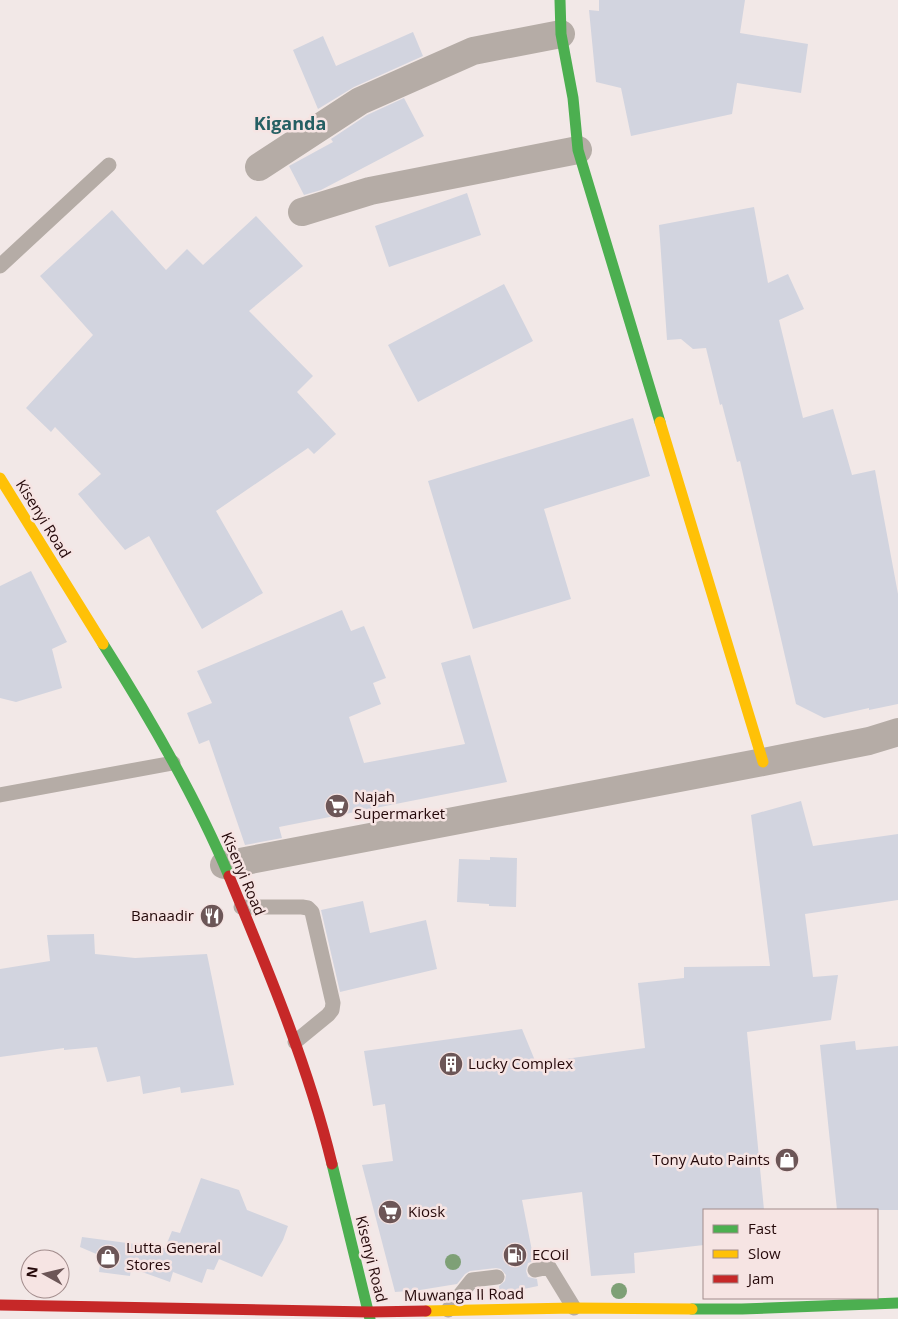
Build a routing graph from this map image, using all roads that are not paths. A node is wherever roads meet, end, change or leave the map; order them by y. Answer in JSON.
{"nodes":[{"id":1,"x":560,"y":0,"type":"edge"},
{"id":2,"x":561,"y":34,"type":"junction"},
{"id":3,"x":578,"y":150,"type":"junction"},
{"id":4,"x":109,"y":165,"type":"dead end"},
{"id":5,"x":259,"y":167,"type":"dead end"},
{"id":6,"x":302,"y":212,"type":"dead end"},
{"id":7,"x":0,"y":266,"type":"edge"},
{"id":8,"x":0,"y":478,"type":"edge"},
{"id":9,"x":898,"y":732,"type":"edge"},
{"id":10,"x":763,"y":762,"type":"junction"},
{"id":11,"x":173,"y":763,"type":"junction"},
{"id":12,"x":0,"y":795,"type":"edge"},
{"id":13,"x":224,"y":865,"type":"junction"},
{"id":14,"x":241,"y":907,"type":"junction"},
{"id":15,"x":295,"y":1042,"type":"junction"},
{"id":16,"x":535,"y":1270,"type":"dead end"},
{"id":17,"x":497,"y":1277,"type":"dead end"},
{"id":18,"x":898,"y":1303,"type":"edge"},
{"id":19,"x":0,"y":1305,"type":"edge"},
{"id":20,"x":574,"y":1308,"type":"junction"},
{"id":21,"x":448,"y":1310,"type":"junction"},
{"id":22,"x":742,"y":1314,"type":"edge"},
{"id":23,"x":370,"y":1315,"type":"edge"}],
"edges":[{"from":1,"to":2,"type":"street"},
{"from":2,"to":3,"type":"street"},
{"from":2,"to":5,"type":"street"},
{"from":3,"to":6,"type":"street"},
{"from":3,"to":10,"type":"street"},
{"from":4,"to":7,"type":"lane"},
{"from":8,"to":11,"type":"street","name":"Kisenyi Road"},
{"from":9,"to":10,"type":"street"},
{"from":10,"to":13,"type":"street"},
{"from":11,"to":12,"type":"lane"},
{"from":11,"to":13,"type":"street","name":"Kisenyi Road"},
{"from":13,"to":14,"type":"street","name":"Kisenyi Road"},
{"from":14,"to":15,"type":"street","name":"Kisenyi Road"},
{"from":14,"to":15,"type":"lane"},
{"from":15,"to":23,"type":"street","name":"Kisenyi Road"},
{"from":16,"to":20,"type":"lane"},
{"from":17,"to":21,"type":"lane"},
{"from":18,"to":22,"type":"street","name":"Muwanga II Road"},
{"from":19,"to":23,"type":"street","name":"Muwanga II Road"},
{"from":20,"to":21,"type":"street","name":"Muwanga II Road"},
{"from":20,"to":22,"type":"street","name":"Muwanga II Road"},
{"from":21,"to":23,"type":"street","name":"Muwanga II Road"}]}
